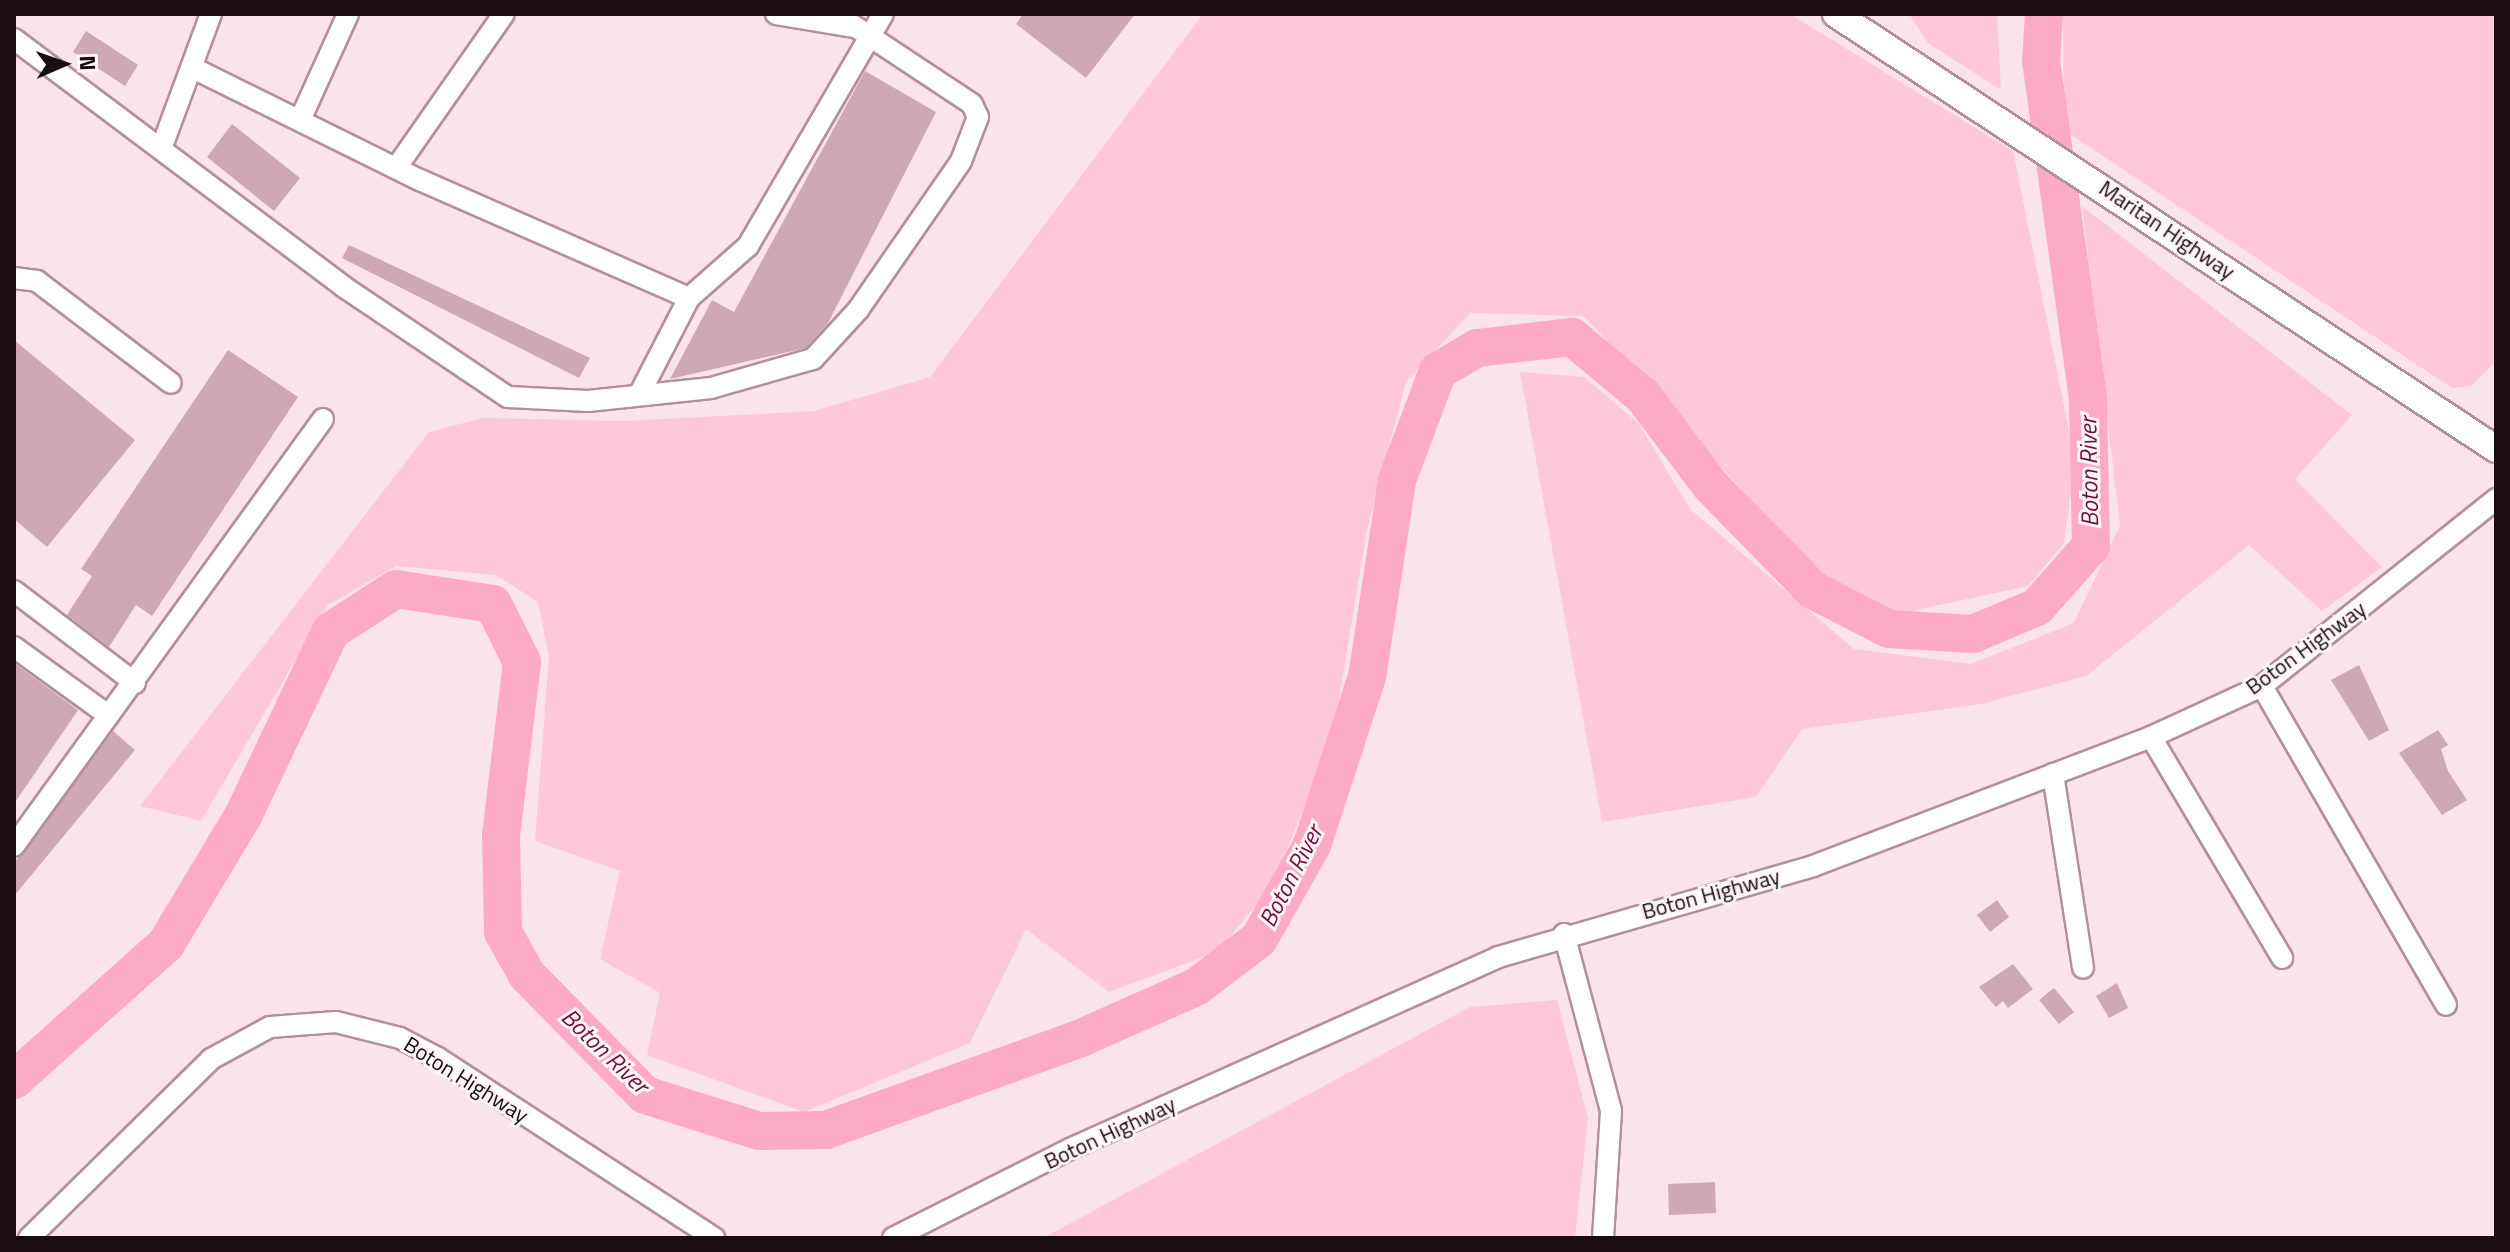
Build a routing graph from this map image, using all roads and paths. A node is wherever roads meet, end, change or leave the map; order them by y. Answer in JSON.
{"nodes":[{"id":1,"x":211,"y":14,"type":"edge"},
{"id":2,"x":348,"y":14,"type":"edge"},
{"id":3,"x":504,"y":14,"type":"edge"},
{"id":4,"x":776,"y":14,"type":"edge"},
{"id":5,"x":836,"y":14,"type":"edge"},
{"id":6,"x":883,"y":14,"type":"edge"},
{"id":7,"x":1836,"y":14,"type":"edge"},
{"id":8,"x":1873,"y":25,"type":"edge"},
{"id":9,"x":862,"y":33,"type":"junction"},
{"id":10,"x":14,"y":39,"type":"edge"},
{"id":11,"x":195,"y":69,"type":"junction"},
{"id":12,"x":300,"y":120,"type":"junction"},
{"id":13,"x":161,"y":149,"type":"junction"},
{"id":14,"x":396,"y":168,"type":"junction"},
{"id":15,"x":14,"y":278,"type":"edge"},
{"id":16,"x":689,"y":298,"type":"junction"},
{"id":17,"x":171,"y":383,"type":"dead end"},
{"id":18,"x":639,"y":395,"type":"junction"},
{"id":19,"x":323,"y":419,"type":"dead end"},
{"id":20,"x":2496,"y":449,"type":"edge"},
{"id":21,"x":2496,"y":499,"type":"edge"},
{"id":22,"x":14,"y":591,"type":"edge"},
{"id":23,"x":14,"y":647,"type":"edge"},
{"id":24,"x":135,"y":683,"type":"junction"},
{"id":25,"x":2262,"y":686,"type":"junction"},
{"id":26,"x":108,"y":715,"type":"junction"},
{"id":27,"x":2151,"y":737,"type":"junction"},
{"id":28,"x":2053,"y":774,"type":"junction"},
{"id":29,"x":14,"y":846,"type":"edge"},
{"id":30,"x":1564,"y":934,"type":"junction"},
{"id":31,"x":2282,"y":958,"type":"dead end"},
{"id":32,"x":2083,"y":968,"type":"dead end"},
{"id":33,"x":2446,"y":1005,"type":"dead end"},
{"id":34,"x":29,"y":1238,"type":"edge"},
{"id":35,"x":714,"y":1238,"type":"edge"},
{"id":36,"x":893,"y":1238,"type":"edge"},
{"id":37,"x":1603,"y":1238,"type":"edge"}],
"edges":[{"from":1,"to":11,"type":"street"},
{"from":2,"to":12,"type":"street"},
{"from":3,"to":14,"type":"street"},
{"from":4,"to":9,"type":"street"},
{"from":5,"to":9,"type":"street"},
{"from":6,"to":9,"type":"street"},
{"from":7,"to":8,"type":"main road","name":"Maritan Highway"},
{"from":8,"to":20,"type":"main road","name":"Maritan Highway"},
{"from":9,"to":16,"type":"street"},
{"from":9,"to":18,"type":"street"},
{"from":10,"to":13,"type":"street"},
{"from":11,"to":12,"type":"street"},
{"from":11,"to":13,"type":"street"},
{"from":12,"to":14,"type":"street"},
{"from":13,"to":18,"type":"street"},
{"from":14,"to":16,"type":"street"},
{"from":15,"to":17,"type":"street"},
{"from":16,"to":18,"type":"street"},
{"from":19,"to":24,"type":"street"},
{"from":21,"to":25,"type":"street","name":"Boton Highway"},
{"from":22,"to":24,"type":"street"},
{"from":23,"to":26,"type":"street"},
{"from":24,"to":26,"type":"street"},
{"from":25,"to":27,"type":"street","name":"Boton Highway"},
{"from":25,"to":33,"type":"street"},
{"from":26,"to":29,"type":"street"},
{"from":27,"to":28,"type":"street","name":"Boton Highway"},
{"from":27,"to":31,"type":"street"},
{"from":28,"to":30,"type":"street","name":"Boton Highway"},
{"from":28,"to":32,"type":"street"},
{"from":30,"to":36,"type":"street","name":"Boton Highway"},
{"from":30,"to":37,"type":"street"},
{"from":34,"to":35,"type":"street","name":"Boton Highway"}]}
